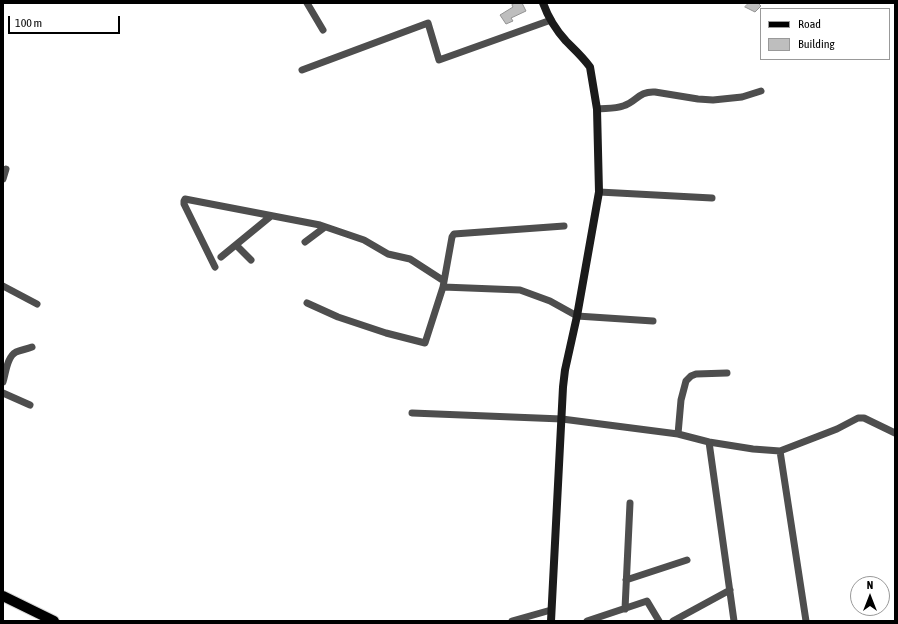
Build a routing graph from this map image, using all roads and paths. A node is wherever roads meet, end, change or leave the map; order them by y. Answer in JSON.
{"nodes":[{"id":1,"x":307,"y":3,"type":"edge"},
{"id":2,"x":543,"y":3,"type":"edge"},
{"id":3,"x":551,"y":20,"type":"junction"},
{"id":4,"x":323,"y":30,"type":"dead end"},
{"id":5,"x":302,"y":70,"type":"dead end"},
{"id":6,"x":761,"y":91,"type":"dead end"},
{"id":7,"x":597,"y":109,"type":"junction"},
{"id":8,"x":6,"y":169,"type":"dead end"},
{"id":9,"x":3,"y":179,"type":"edge"},
{"id":10,"x":599,"y":192,"type":"junction"},
{"id":11,"x":712,"y":198,"type":"dead end"},
{"id":12,"x":271,"y":216,"type":"junction"},
{"id":13,"x":564,"y":226,"type":"dead end"},
{"id":14,"x":325,"y":227,"type":"junction"},
{"id":15,"x":305,"y":242,"type":"dead end"},
{"id":16,"x":236,"y":245,"type":"junction"},
{"id":17,"x":221,"y":257,"type":"dead end"},
{"id":18,"x":251,"y":260,"type":"dead end"},
{"id":19,"x":215,"y":267,"type":"dead end"},
{"id":20,"x":444,"y":284,"type":"junction"},
{"id":21,"x":3,"y":286,"type":"edge"},
{"id":22,"x":307,"y":303,"type":"dead end"},
{"id":23,"x":37,"y":304,"type":"dead end"},
{"id":24,"x":577,"y":316,"type":"junction"},
{"id":25,"x":653,"y":321,"type":"dead end"},
{"id":26,"x":32,"y":347,"type":"dead end"},
{"id":27,"x":727,"y":372,"type":"dead end"},
{"id":28,"x":3,"y":382,"type":"edge"},
{"id":29,"x":3,"y":393,"type":"edge"},
{"id":30,"x":30,"y":405,"type":"dead end"},
{"id":31,"x":412,"y":413,"type":"dead end"},
{"id":32,"x":562,"y":419,"type":"junction"},
{"id":33,"x":895,"y":433,"type":"edge"},
{"id":34,"x":678,"y":434,"type":"junction"},
{"id":35,"x":709,"y":442,"type":"junction"},
{"id":36,"x":780,"y":451,"type":"junction"},
{"id":37,"x":630,"y":503,"type":"dead end"},
{"id":38,"x":686,"y":560,"type":"dead end"},
{"id":39,"x":626,"y":580,"type":"junction"},
{"id":40,"x":730,"y":590,"type":"junction"},
{"id":41,"x":3,"y":596,"type":"edge"},
{"id":42,"x":625,"y":609,"type":"junction"},
{"id":43,"x":551,"y":610,"type":"junction"},
{"id":44,"x":54,"y":621,"type":"edge"},
{"id":45,"x":512,"y":621,"type":"edge"},
{"id":46,"x":551,"y":621,"type":"edge"},
{"id":47,"x":587,"y":621,"type":"edge"},
{"id":48,"x":659,"y":621,"type":"edge"},
{"id":49,"x":673,"y":621,"type":"edge"},
{"id":50,"x":734,"y":621,"type":"edge"},
{"id":51,"x":806,"y":621,"type":"edge"}],
"edges":[{"from":1,"to":4,"type":"street"},
{"from":2,"to":3,"type":"street"},
{"from":3,"to":5,"type":"street"},
{"from":3,"to":7,"type":"street"},
{"from":6,"to":7,"type":"street"},
{"from":7,"to":10,"type":"street"},
{"from":8,"to":9,"type":"street"},
{"from":10,"to":11,"type":"street"},
{"from":10,"to":24,"type":"street"},
{"from":12,"to":14,"type":"street"},
{"from":12,"to":16,"type":"street"},
{"from":12,"to":19,"type":"street"},
{"from":13,"to":20,"type":"street"},
{"from":14,"to":15,"type":"street"},
{"from":14,"to":20,"type":"street"},
{"from":16,"to":17,"type":"street"},
{"from":16,"to":18,"type":"street"},
{"from":20,"to":22,"type":"street"},
{"from":20,"to":24,"type":"street"},
{"from":21,"to":23,"type":"street"},
{"from":24,"to":25,"type":"street"},
{"from":24,"to":32,"type":"street"},
{"from":26,"to":28,"type":"street"},
{"from":27,"to":34,"type":"street"},
{"from":29,"to":30,"type":"street"},
{"from":31,"to":32,"type":"street"},
{"from":32,"to":34,"type":"street"},
{"from":32,"to":43,"type":"street"},
{"from":33,"to":36,"type":"street"},
{"from":34,"to":35,"type":"street"},
{"from":35,"to":36,"type":"street"},
{"from":35,"to":40,"type":"street"},
{"from":36,"to":51,"type":"street"},
{"from":37,"to":39,"type":"street"},
{"from":38,"to":39,"type":"street"},
{"from":39,"to":42,"type":"street"},
{"from":40,"to":49,"type":"street"},
{"from":40,"to":50,"type":"street"},
{"from":41,"to":44,"type":"main road"},
{"from":42,"to":47,"type":"street"},
{"from":42,"to":48,"type":"street"},
{"from":43,"to":45,"type":"street"},
{"from":43,"to":46,"type":"street"}]}
